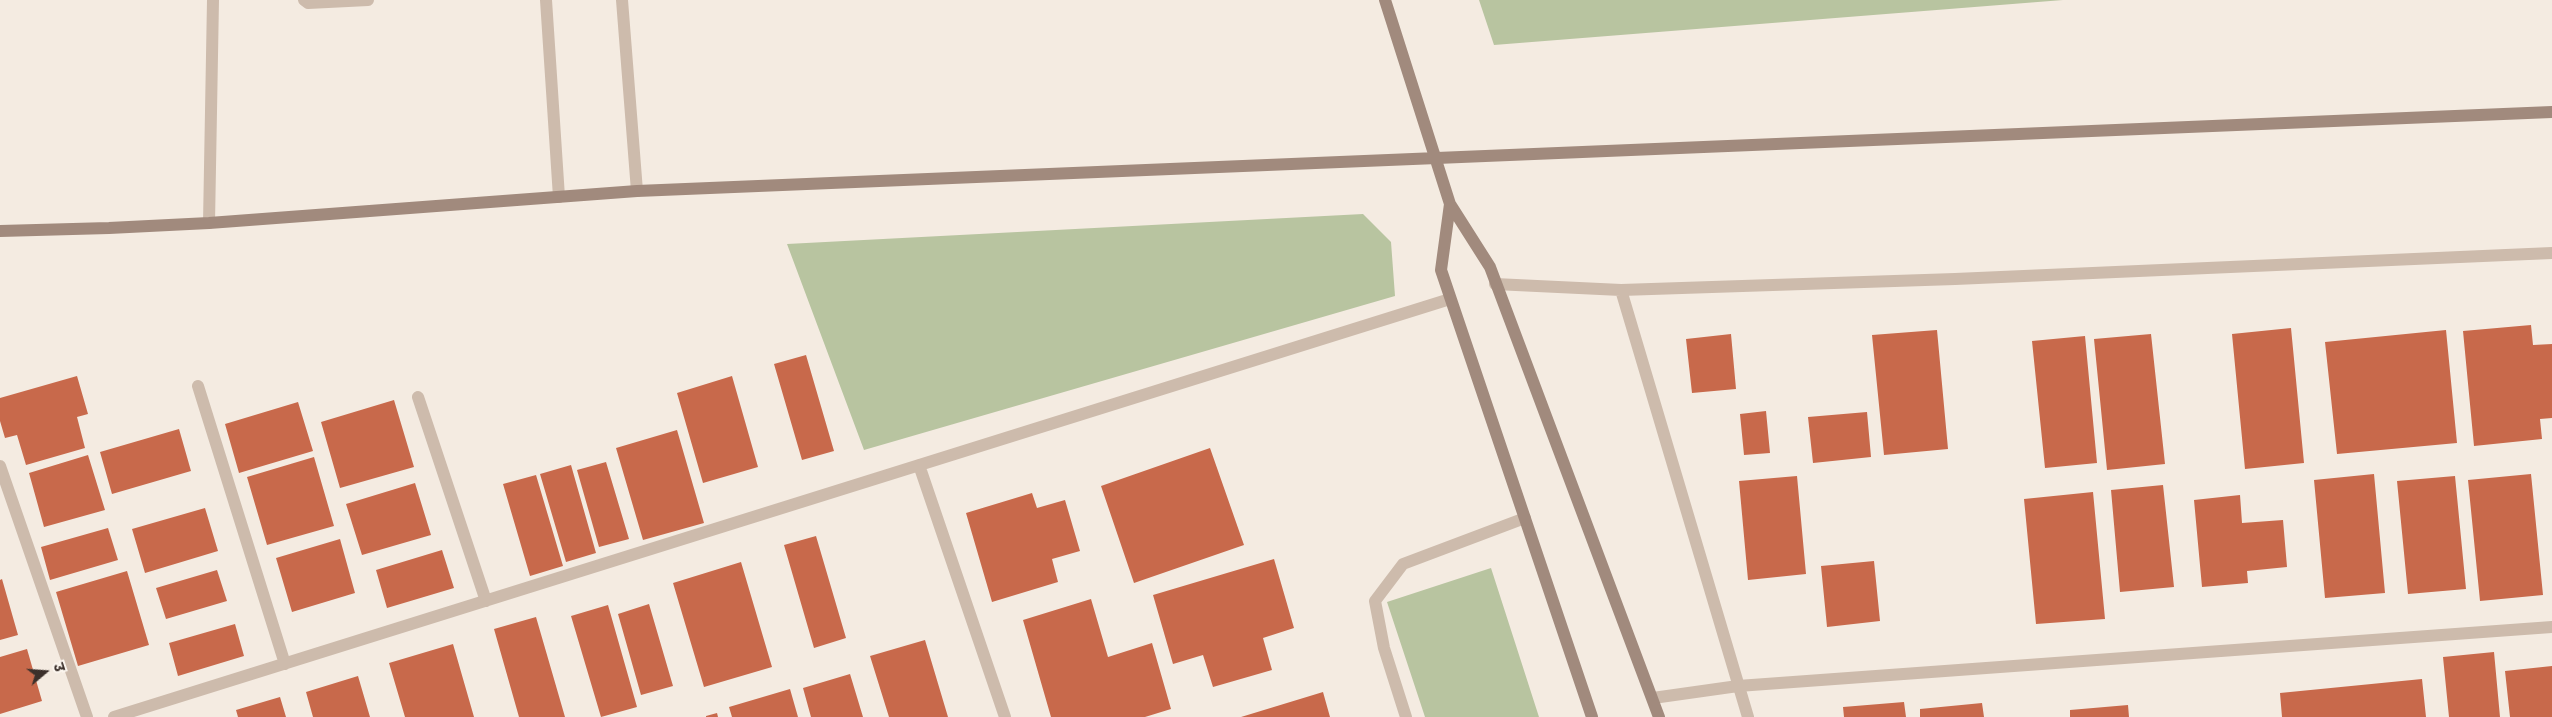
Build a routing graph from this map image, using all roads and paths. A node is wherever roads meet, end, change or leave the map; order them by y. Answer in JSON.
{"nodes":[{"id":1,"x":213,"y":0,"type":"edge"},
{"id":2,"x":304,"y":0,"type":"edge"},
{"id":3,"x":368,"y":0,"type":"edge"},
{"id":4,"x":546,"y":0,"type":"edge"},
{"id":5,"x":622,"y":0,"type":"edge"},
{"id":6,"x":1385,"y":0,"type":"edge"},
{"id":7,"x":2552,"y":112,"type":"edge"},
{"id":8,"x":1435,"y":158,"type":"junction"},
{"id":9,"x":637,"y":191,"type":"junction"},
{"id":10,"x":559,"y":197,"type":"junction"},
{"id":11,"x":1450,"y":204,"type":"junction"},
{"id":12,"x":209,"y":223,"type":"junction"},
{"id":13,"x":0,"y":231,"type":"edge"},
{"id":14,"x":2552,"y":254,"type":"edge"},
{"id":15,"x":1495,"y":284,"type":"junction"},
{"id":16,"x":1621,"y":290,"type":"junction"},
{"id":17,"x":1450,"y":299,"type":"junction"},
{"id":18,"x":198,"y":386,"type":"dead end"},
{"id":19,"x":418,"y":397,"type":"dead end"},
{"id":20,"x":919,"y":465,"type":"junction"},
{"id":21,"x":0,"y":466,"type":"edge"},
{"id":22,"x":1525,"y":518,"type":"junction"},
{"id":23,"x":486,"y":601,"type":"junction"},
{"id":24,"x":2552,"y":628,"type":"edge"},
{"id":25,"x":285,"y":664,"type":"junction"},
{"id":26,"x":1738,"y":686,"type":"junction"},
{"id":27,"x":1653,"y":698,"type":"junction"},
{"id":28,"x":87,"y":717,"type":"edge"},
{"id":29,"x":114,"y":717,"type":"edge"},
{"id":30,"x":1004,"y":717,"type":"edge"},
{"id":31,"x":1406,"y":717,"type":"edge"},
{"id":32,"x":1592,"y":717,"type":"edge"},
{"id":33,"x":1659,"y":717,"type":"edge"},
{"id":34,"x":1748,"y":717,"type":"edge"}],
"edges":[{"from":1,"to":12,"type":"street"},
{"from":2,"to":3,"type":"street"},
{"from":4,"to":10,"type":"street"},
{"from":5,"to":9,"type":"street"},
{"from":6,"to":8,"type":"street"},
{"from":7,"to":8,"type":"street"},
{"from":8,"to":9,"type":"street"},
{"from":8,"to":11,"type":"street"},
{"from":9,"to":10,"type":"street"},
{"from":10,"to":12,"type":"street"},
{"from":11,"to":15,"type":"street"},
{"from":11,"to":17,"type":"street"},
{"from":12,"to":13,"type":"street"},
{"from":14,"to":16,"type":"street"},
{"from":15,"to":16,"type":"street"},
{"from":15,"to":27,"type":"street"},
{"from":16,"to":26,"type":"street"},
{"from":17,"to":20,"type":"street"},
{"from":17,"to":22,"type":"street"},
{"from":18,"to":25,"type":"street"},
{"from":19,"to":23,"type":"street"},
{"from":20,"to":23,"type":"street"},
{"from":20,"to":30,"type":"street"},
{"from":21,"to":28,"type":"street"},
{"from":22,"to":31,"type":"street"},
{"from":22,"to":32,"type":"street"},
{"from":23,"to":25,"type":"street"},
{"from":24,"to":26,"type":"street"},
{"from":25,"to":29,"type":"street"},
{"from":26,"to":27,"type":"street"},
{"from":26,"to":34,"type":"street"},
{"from":27,"to":33,"type":"street"}]}
